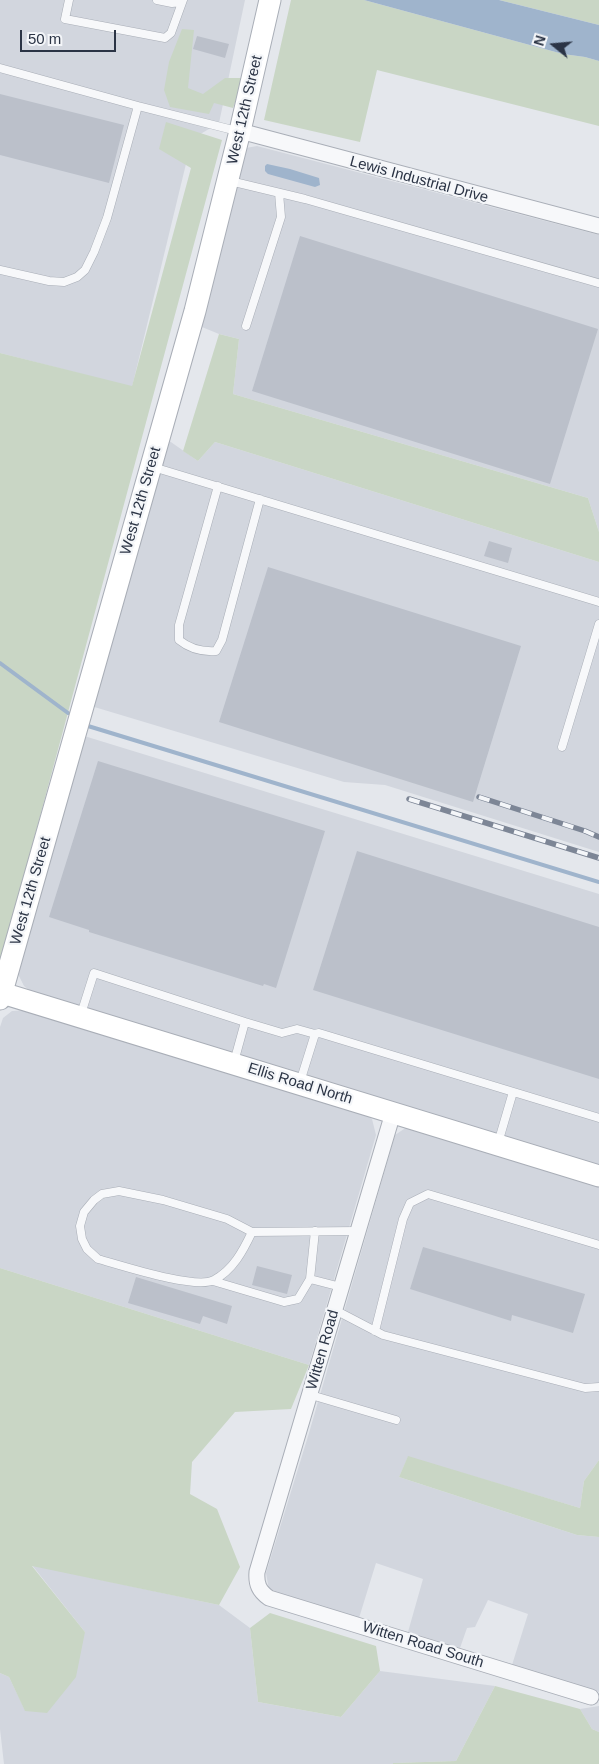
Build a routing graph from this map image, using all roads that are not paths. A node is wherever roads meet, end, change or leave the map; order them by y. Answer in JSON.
{"nodes":[{"id":1,"x":69,"y":0,"type":"edge"},
{"id":2,"x":157,"y":0,"type":"edge"},
{"id":3,"x":182,"y":1,"type":"edge"},
{"id":4,"x":268,"y":1,"type":"edge"},
{"id":5,"x":0,"y":68,"type":"edge"},
{"id":6,"x":138,"y":106,"type":"junction"},
{"id":7,"x":240,"y":132,"type":"junction"},
{"id":8,"x":228,"y":180,"type":"junction"},
{"id":9,"x":279,"y":193,"type":"junction"},
{"id":10,"x":599,"y":226,"type":"edge"},
{"id":11,"x":0,"y":270,"type":"edge"},
{"id":12,"x":598,"y":283,"type":"edge"},
{"id":13,"x":246,"y":326,"type":"dead end"},
{"id":14,"x":151,"y":466,"type":"junction"},
{"id":15,"x":218,"y":486,"type":"junction"},
{"id":16,"x":260,"y":499,"type":"junction"},
{"id":17,"x":599,"y":602,"type":"edge"},
{"id":18,"x":599,"y":624,"type":"edge"},
{"id":19,"x":562,"y":748,"type":"dead end"},
{"id":20,"x":1,"y":996,"type":"edge"},
{"id":21,"x":80,"y":1017,"type":"junction"},
{"id":22,"x":245,"y":1022,"type":"junction"},
{"id":23,"x":315,"y":1034,"type":"junction"},
{"id":24,"x":233,"y":1064,"type":"junction"},
{"id":25,"x":299,"y":1084,"type":"junction"},
{"id":26,"x":513,"y":1092,"type":"junction"},
{"id":27,"x":393,"y":1112,"type":"junction"},
{"id":28,"x":599,"y":1118,"type":"edge"},
{"id":29,"x":498,"y":1145,"type":"junction"},
{"id":30,"x":599,"y":1176,"type":"edge"},
{"id":31,"x":315,"y":1231,"type":"junction"},
{"id":32,"x":252,"y":1232,"type":"junction"},
{"id":33,"x":358,"y":1232,"type":"junction"},
{"id":34,"x":599,"y":1245,"type":"edge"},
{"id":35,"x":310,"y":1279,"type":"junction"},
{"id":36,"x":213,"y":1281,"type":"junction"},
{"id":37,"x":341,"y":1287,"type":"junction"},
{"id":38,"x":335,"y":1310,"type":"junction"},
{"id":39,"x":375,"y":1331,"type":"junction"},
{"id":40,"x":599,"y":1386,"type":"edge"},
{"id":41,"x":311,"y":1395,"type":"junction"},
{"id":42,"x":396,"y":1420,"type":"dead end"},
{"id":43,"x":259,"y":1588,"type":"joint"},
{"id":44,"x":592,"y":1697,"type":"dead end"}],
"edges":[{"from":1,"to":3,"type":"lane"},
{"from":2,"to":3,"type":"lane"},
{"from":4,"to":7,"type":"street","name":"West 12th Street"},
{"from":5,"to":6,"type":"lane"},
{"from":6,"to":7,"type":"lane"},
{"from":6,"to":11,"type":"lane"},
{"from":7,"to":8,"type":"street","name":"West 12th Street"},
{"from":7,"to":10,"type":"street","name":"Lewis Industrial Drive"},
{"from":8,"to":9,"type":"lane"},
{"from":8,"to":14,"type":"street","name":"West 12th Street"},
{"from":9,"to":12,"type":"lane"},
{"from":9,"to":13,"type":"lane"},
{"from":14,"to":15,"type":"lane"},
{"from":14,"to":20,"type":"street","name":"West 12th Street"},
{"from":15,"to":16,"type":"lane"},
{"from":15,"to":16,"type":"lane"},
{"from":16,"to":17,"type":"lane"},
{"from":18,"to":19,"type":"lane"},
{"from":20,"to":21,"type":"street","name":"Ellis Road North"},
{"from":21,"to":22,"type":"lane"},
{"from":21,"to":24,"type":"street","name":"Ellis Road North"},
{"from":22,"to":23,"type":"lane"},
{"from":22,"to":24,"type":"lane"},
{"from":23,"to":25,"type":"lane"},
{"from":23,"to":26,"type":"lane"},
{"from":24,"to":25,"type":"street","name":"Ellis Road North"},
{"from":25,"to":27,"type":"street","name":"Ellis Road North"},
{"from":26,"to":28,"type":"lane"},
{"from":26,"to":29,"type":"lane"},
{"from":27,"to":29,"type":"street","name":"Ellis Road North"},
{"from":27,"to":33,"type":"street","name":"Witten Road"},
{"from":29,"to":30,"type":"street","name":"Ellis Road North"},
{"from":31,"to":32,"type":"lane"},
{"from":31,"to":33,"type":"lane"},
{"from":31,"to":35,"type":"lane"},
{"from":32,"to":36,"type":"lane"},
{"from":32,"to":36,"type":"lane"},
{"from":33,"to":37,"type":"street","name":"Witten Road"},
{"from":34,"to":39,"type":"lane"},
{"from":35,"to":36,"type":"lane"},
{"from":35,"to":37,"type":"lane"},
{"from":37,"to":38,"type":"street","name":"Witten Road"},
{"from":38,"to":39,"type":"lane"},
{"from":38,"to":41,"type":"street","name":"Witten Road"},
{"from":39,"to":40,"type":"lane"},
{"from":41,"to":42,"type":"lane"},
{"from":41,"to":43,"type":"street","name":"Witten Road"},
{"from":43,"to":44,"type":"street","name":"Witten Road South"}]}
